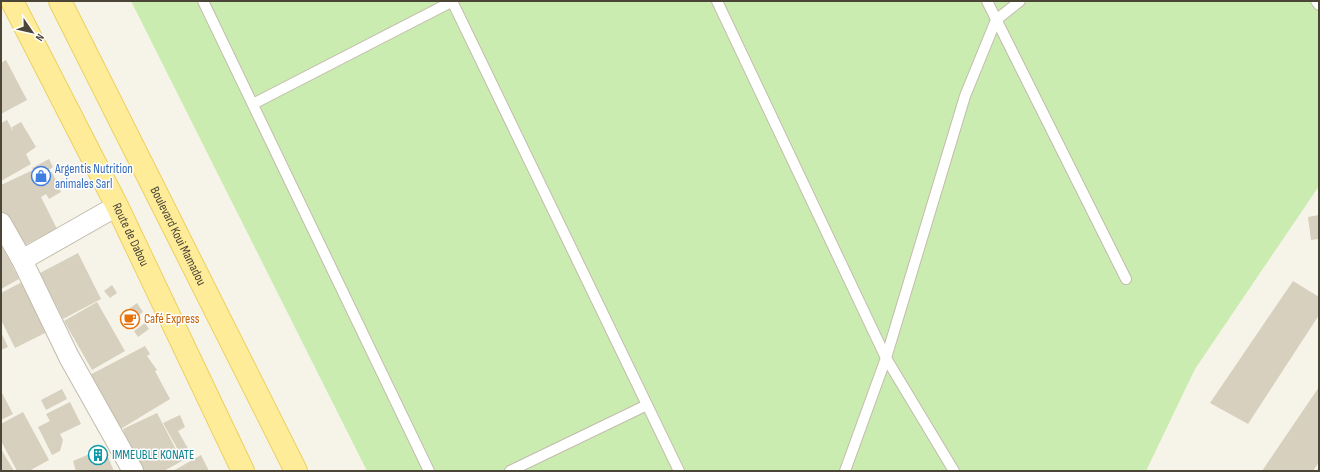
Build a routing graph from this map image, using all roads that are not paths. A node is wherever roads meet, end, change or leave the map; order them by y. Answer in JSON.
{"nodes":[{"id":1,"x":12,"y":1,"type":"edge"},
{"id":2,"x":60,"y":1,"type":"edge"},
{"id":3,"x":203,"y":1,"type":"edge"},
{"id":4,"x":452,"y":1,"type":"edge"},
{"id":5,"x":717,"y":1,"type":"edge"},
{"id":6,"x":988,"y":1,"type":"edge"},
{"id":7,"x":1020,"y":1,"type":"edge"},
{"id":8,"x":1316,"y":1,"type":"edge"},
{"id":9,"x":1319,"y":5,"type":"edge"},
{"id":10,"x":996,"y":20,"type":"junction"},
{"id":11,"x":253,"y":104,"type":"junction"},
{"id":12,"x":117,"y":206,"type":"junction"},
{"id":13,"x":1,"y":223,"type":"edge"},
{"id":14,"x":22,"y":260,"type":"junction"},
{"id":15,"x":1126,"y":279,"type":"dead end"},
{"id":16,"x":886,"y":358,"type":"junction"},
{"id":17,"x":647,"y":405,"type":"junction"},
{"id":18,"x":133,"y":471,"type":"edge"},
{"id":19,"x":243,"y":471,"type":"edge"},
{"id":20,"x":296,"y":471,"type":"edge"},
{"id":21,"x":429,"y":471,"type":"edge"},
{"id":22,"x":510,"y":471,"type":"edge"},
{"id":23,"x":679,"y":471,"type":"edge"},
{"id":24,"x":845,"y":471,"type":"edge"},
{"id":25,"x":954,"y":471,"type":"edge"}],
"edges":[{"from":1,"to":12,"type":"main road","name":"Route de Dabou"},
{"from":2,"to":20,"type":"main road","name":"Boulevard Koui Mamadou"},
{"from":3,"to":11,"type":"lane"},
{"from":4,"to":11,"type":"lane"},
{"from":4,"to":17,"type":"lane"},
{"from":5,"to":16,"type":"lane"},
{"from":6,"to":10,"type":"lane"},
{"from":7,"to":10,"type":"lane"},
{"from":8,"to":9,"type":"lane"},
{"from":10,"to":15,"type":"lane"},
{"from":10,"to":16,"type":"lane"},
{"from":11,"to":21,"type":"lane"},
{"from":12,"to":14,"type":"street"},
{"from":12,"to":19,"type":"main road","name":"Route de Dabou"},
{"from":13,"to":14,"type":"street"},
{"from":14,"to":18,"type":"street"},
{"from":16,"to":24,"type":"lane"},
{"from":16,"to":25,"type":"lane"},
{"from":17,"to":22,"type":"lane"},
{"from":17,"to":23,"type":"lane"}]}
